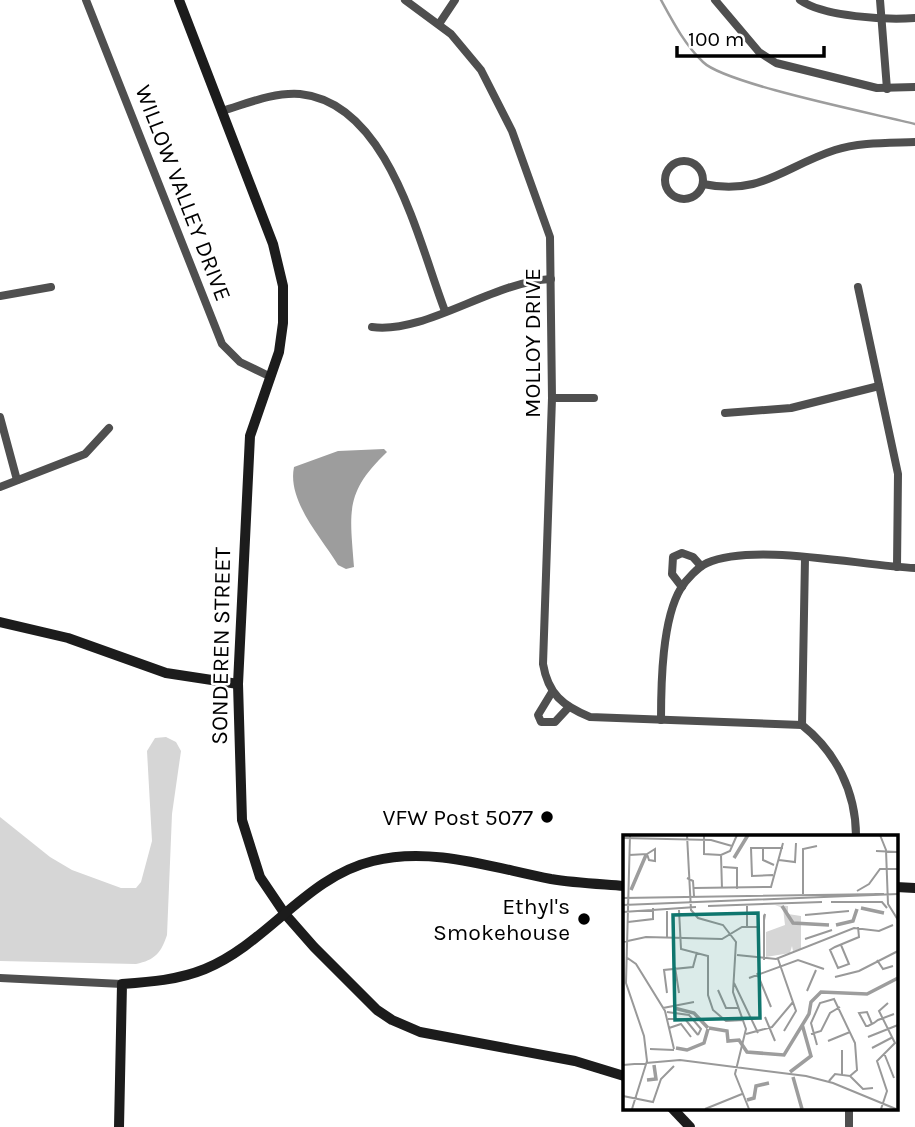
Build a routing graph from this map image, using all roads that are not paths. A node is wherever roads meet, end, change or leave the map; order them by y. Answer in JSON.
{"nodes":[{"id":1,"x":86,"y":0,"type":"edge"},
{"id":2,"x":179,"y":0,"type":"edge"},
{"id":3,"x":405,"y":0,"type":"edge"},
{"id":4,"x":424,"y":0,"type":"edge"},
{"id":5,"x":454,"y":0,"type":"edge"},
{"id":6,"x":715,"y":0,"type":"edge"},
{"id":7,"x":800,"y":0,"type":"edge"},
{"id":8,"x":880,"y":0,"type":"edge"},
{"id":9,"x":418,"y":8,"type":"junction"},
{"id":10,"x":915,"y":18,"type":"edge"},
{"id":11,"x":882,"y":20,"type":"junction"},
{"id":12,"x":439,"y":24,"type":"junction"},
{"id":13,"x":915,"y":87,"type":"edge"},
{"id":14,"x":887,"y":89,"type":"junction"},
{"id":15,"x":222,"y":111,"type":"junction"},
{"id":16,"x":915,"y":142,"type":"edge"},
{"id":17,"x":703,"y":184,"type":"junction"},
{"id":18,"x":551,"y":279,"type":"junction"},
{"id":19,"x":51,"y":287,"type":"dead end"},
{"id":20,"x":858,"y":287,"type":"dead end"},
{"id":21,"x":0,"y":296,"type":"edge"},
{"id":22,"x":444,"y":311,"type":"junction"},
{"id":23,"x":372,"y":327,"type":"dead end"},
{"id":24,"x":271,"y":377,"type":"junction"},
{"id":25,"x":879,"y":386,"type":"junction"},
{"id":26,"x":552,"y":398,"type":"junction"},
{"id":27,"x":594,"y":398,"type":"dead end"},
{"id":28,"x":725,"y":413,"type":"dead end"},
{"id":29,"x":0,"y":417,"type":"edge"},
{"id":30,"x":109,"y":428,"type":"dead end"},
{"id":31,"x":17,"y":480,"type":"junction"},
{"id":32,"x":0,"y":487,"type":"edge"},
{"id":33,"x":805,"y":558,"type":"junction"},
{"id":34,"x":701,"y":566,"type":"junction"},
{"id":35,"x":897,"y":567,"type":"junction"},
{"id":36,"x":915,"y":568,"type":"edge"},
{"id":37,"x":682,"y":587,"type":"junction"},
{"id":38,"x":0,"y":622,"type":"edge"},
{"id":39,"x":238,"y":684,"type":"junction"},
{"id":40,"x":552,"y":692,"type":"junction"},
{"id":41,"x":568,"y":708,"type":"junction"},
{"id":42,"x":661,"y":720,"type":"junction"},
{"id":43,"x":802,"y":725,"type":"junction"},
{"id":44,"x":856,"y":835,"type":"edge"},
{"id":45,"x":623,"y":886,"type":"edge"},
{"id":46,"x":285,"y":914,"type":"junction"},
{"id":47,"x":0,"y":978,"type":"edge"},
{"id":48,"x":122,"y":984,"type":"junction"},
{"id":49,"x":623,"y":1075,"type":"edge"},
{"id":50,"x":674,"y":1110,"type":"edge"},
{"id":51,"x":119,"y":1127,"type":"edge"},
{"id":52,"x":691,"y":1127,"type":"edge"}],
"edges":[{"from":1,"to":24,"type":"street","name":"WILLOW VALLEY DRIVE"},
{"from":2,"to":15,"type":"street","name":"SONDEREN STREET"},
{"from":3,"to":9,"type":"street","name":"MOLLOY DRIVE"},
{"from":4,"to":9,"type":"street"},
{"from":5,"to":12,"type":"street"},
{"from":6,"to":14,"type":"street"},
{"from":7,"to":11,"type":"street"},
{"from":8,"to":11,"type":"street"},
{"from":9,"to":12,"type":"street","name":"MOLLOY DRIVE"},
{"from":10,"to":11,"type":"street"},
{"from":11,"to":14,"type":"street"},
{"from":12,"to":18,"type":"street","name":"MOLLOY DRIVE"},
{"from":13,"to":14,"type":"street"},
{"from":15,"to":22,"type":"street"},
{"from":15,"to":24,"type":"street","name":"SONDEREN STREET"},
{"from":16,"to":17,"type":"street"},
{"from":17,"to":17,"type":"street"},
{"from":18,"to":22,"type":"street"},
{"from":18,"to":26,"type":"street","name":"MOLLOY DRIVE"},
{"from":19,"to":21,"type":"street"},
{"from":20,"to":25,"type":"street"},
{"from":22,"to":23,"type":"street"},
{"from":24,"to":39,"type":"street","name":"SONDEREN STREET"},
{"from":25,"to":28,"type":"street"},
{"from":25,"to":35,"type":"street"},
{"from":26,"to":27,"type":"street"},
{"from":26,"to":40,"type":"street","name":"MOLLOY DRIVE"},
{"from":29,"to":31,"type":"street"},
{"from":30,"to":31,"type":"street"},
{"from":31,"to":32,"type":"street"},
{"from":33,"to":34,"type":"street"},
{"from":33,"to":35,"type":"street"},
{"from":33,"to":43,"type":"street"},
{"from":34,"to":37,"type":"street"},
{"from":34,"to":37,"type":"street"},
{"from":35,"to":36,"type":"street"},
{"from":37,"to":42,"type":"street"},
{"from":38,"to":39,"type":"street"},
{"from":39,"to":46,"type":"street","name":"SONDEREN STREET"},
{"from":40,"to":41,"type":"street"},
{"from":40,"to":41,"type":"street"},
{"from":41,"to":42,"type":"street"},
{"from":42,"to":43,"type":"street"},
{"from":43,"to":44,"type":"street"},
{"from":45,"to":46,"type":"street"},
{"from":46,"to":48,"type":"street"},
{"from":46,"to":49,"type":"street","name":"SONDEREN STREET"},
{"from":47,"to":48,"type":"street"},
{"from":48,"to":51,"type":"street"},
{"from":50,"to":52,"type":"street"}]}
